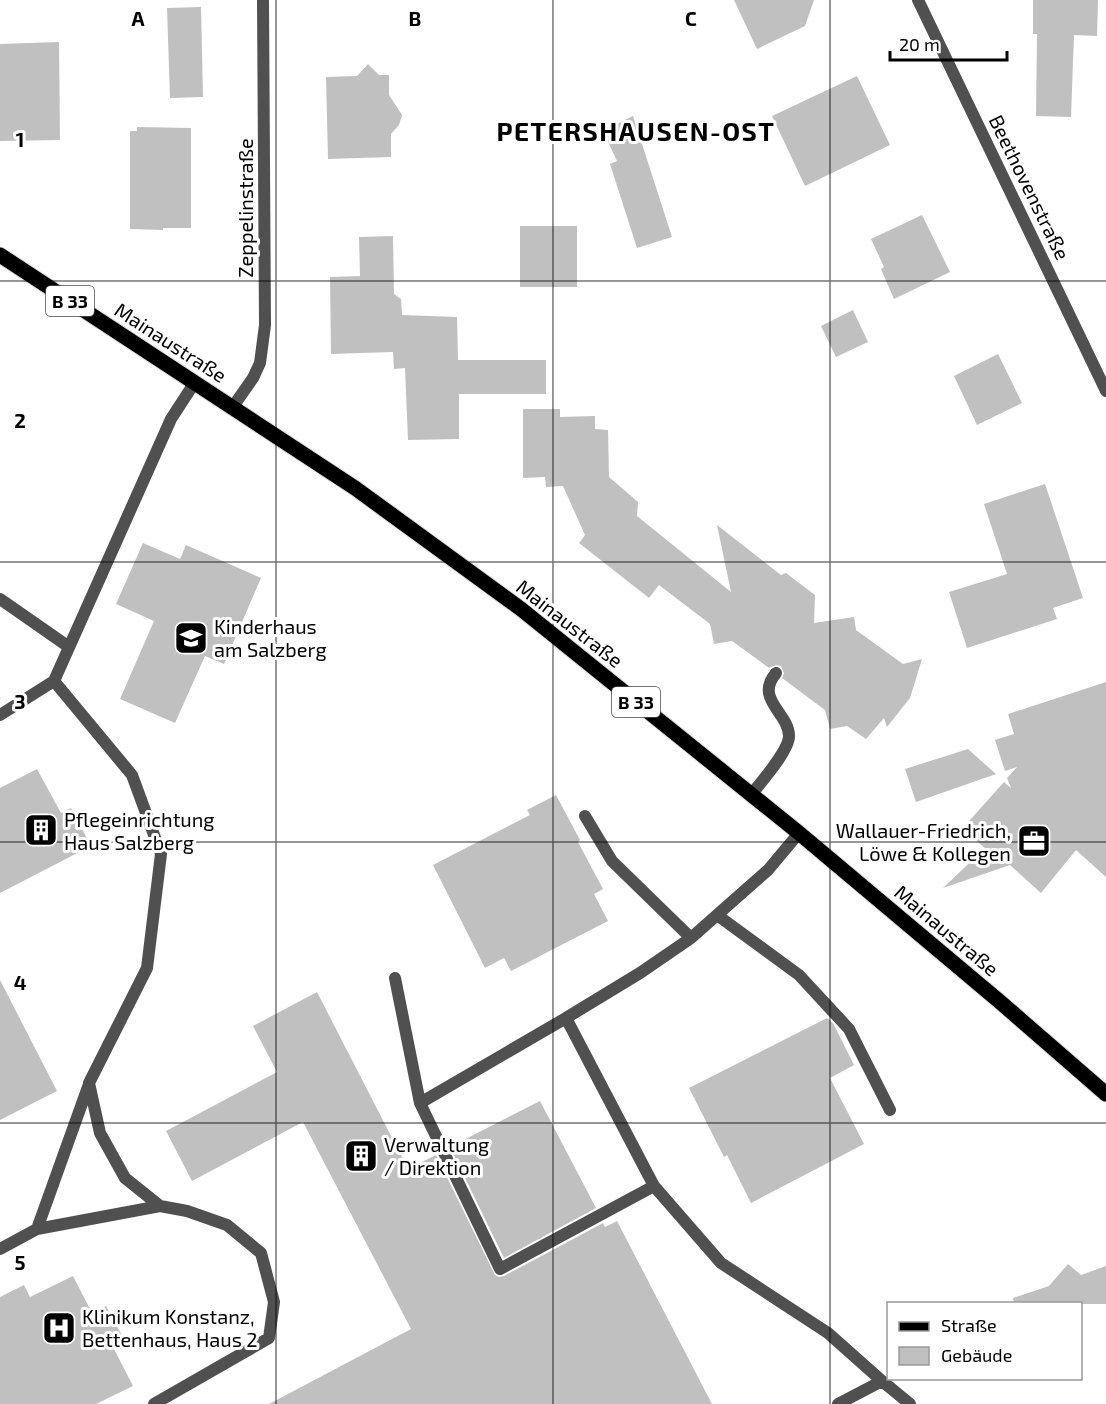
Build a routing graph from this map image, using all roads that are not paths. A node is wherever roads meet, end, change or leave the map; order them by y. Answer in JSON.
{"nodes":[{"id":1,"x":263,"y":0,"type":"edge"},
{"id":2,"x":918,"y":0,"type":"edge"},
{"id":3,"x":0,"y":255,"type":"edge"},
{"id":4,"x":195,"y":382,"type":"junction"},
{"id":5,"x":1106,"y":391,"type":"edge"},
{"id":6,"x":232,"y":408,"type":"junction"},
{"id":7,"x":0,"y":598,"type":"edge"},
{"id":8,"x":69,"y":647,"type":"junction"},
{"id":9,"x":776,"y":673,"type":"dead end"},
{"id":10,"x":54,"y":681,"type":"junction"},
{"id":11,"x":0,"y":716,"type":"edge"},
{"id":12,"x":751,"y":795,"type":"junction"},
{"id":13,"x":585,"y":816,"type":"dead end"},
{"id":14,"x":799,"y":833,"type":"junction"},
{"id":15,"x":717,"y":915,"type":"junction"},
{"id":16,"x":691,"y":938,"type":"junction"},
{"id":17,"x":395,"y":978,"type":"dead end"},
{"id":18,"x":566,"y":1018,"type":"junction"},
{"id":19,"x":89,"y":1083,"type":"junction"},
{"id":20,"x":1106,"y":1094,"type":"edge"},
{"id":21,"x":420,"y":1103,"type":"junction"},
{"id":22,"x":890,"y":1110,"type":"dead end"},
{"id":23,"x":654,"y":1186,"type":"junction"},
{"id":24,"x":160,"y":1206,"type":"junction"},
{"id":25,"x":37,"y":1229,"type":"junction"},
{"id":26,"x":0,"y":1249,"type":"edge"},
{"id":27,"x":882,"y":1381,"type":"junction"},
{"id":28,"x":154,"y":1404,"type":"edge"},
{"id":29,"x":838,"y":1404,"type":"edge"},
{"id":30,"x":910,"y":1404,"type":"edge"}],
"edges":[{"from":1,"to":6,"type":"street","name":"Zeppelinstraße"},
{"from":2,"to":5,"type":"street","name":"Beethovenstraße"},
{"from":3,"to":4,"type":"main road","name":"Mainaustraße","number":"B 33"},
{"from":4,"to":6,"type":"main road","name":"Mainaustraße","number":"B 33"},
{"from":4,"to":8,"type":"street"},
{"from":6,"to":12,"type":"main road","name":"Mainaustraße","number":"B 33"},
{"from":7,"to":8,"type":"street"},
{"from":8,"to":10,"type":"street"},
{"from":9,"to":12,"type":"street"},
{"from":10,"to":11,"type":"street"},
{"from":10,"to":19,"type":"street"},
{"from":12,"to":14,"type":"main road","name":"Mainaustraße","number":"B 33"},
{"from":13,"to":16,"type":"street"},
{"from":14,"to":15,"type":"street"},
{"from":14,"to":20,"type":"main road","name":"Mainaustraße","number":"B 33"},
{"from":15,"to":16,"type":"street"},
{"from":15,"to":22,"type":"street"},
{"from":16,"to":18,"type":"street"},
{"from":17,"to":21,"type":"street"},
{"from":18,"to":21,"type":"street"},
{"from":18,"to":23,"type":"street"},
{"from":19,"to":24,"type":"street"},
{"from":19,"to":25,"type":"street"},
{"from":21,"to":23,"type":"street"},
{"from":23,"to":27,"type":"street"},
{"from":24,"to":25,"type":"street"},
{"from":24,"to":28,"type":"street"},
{"from":25,"to":26,"type":"street"},
{"from":27,"to":29,"type":"street"},
{"from":27,"to":30,"type":"street"}]}
